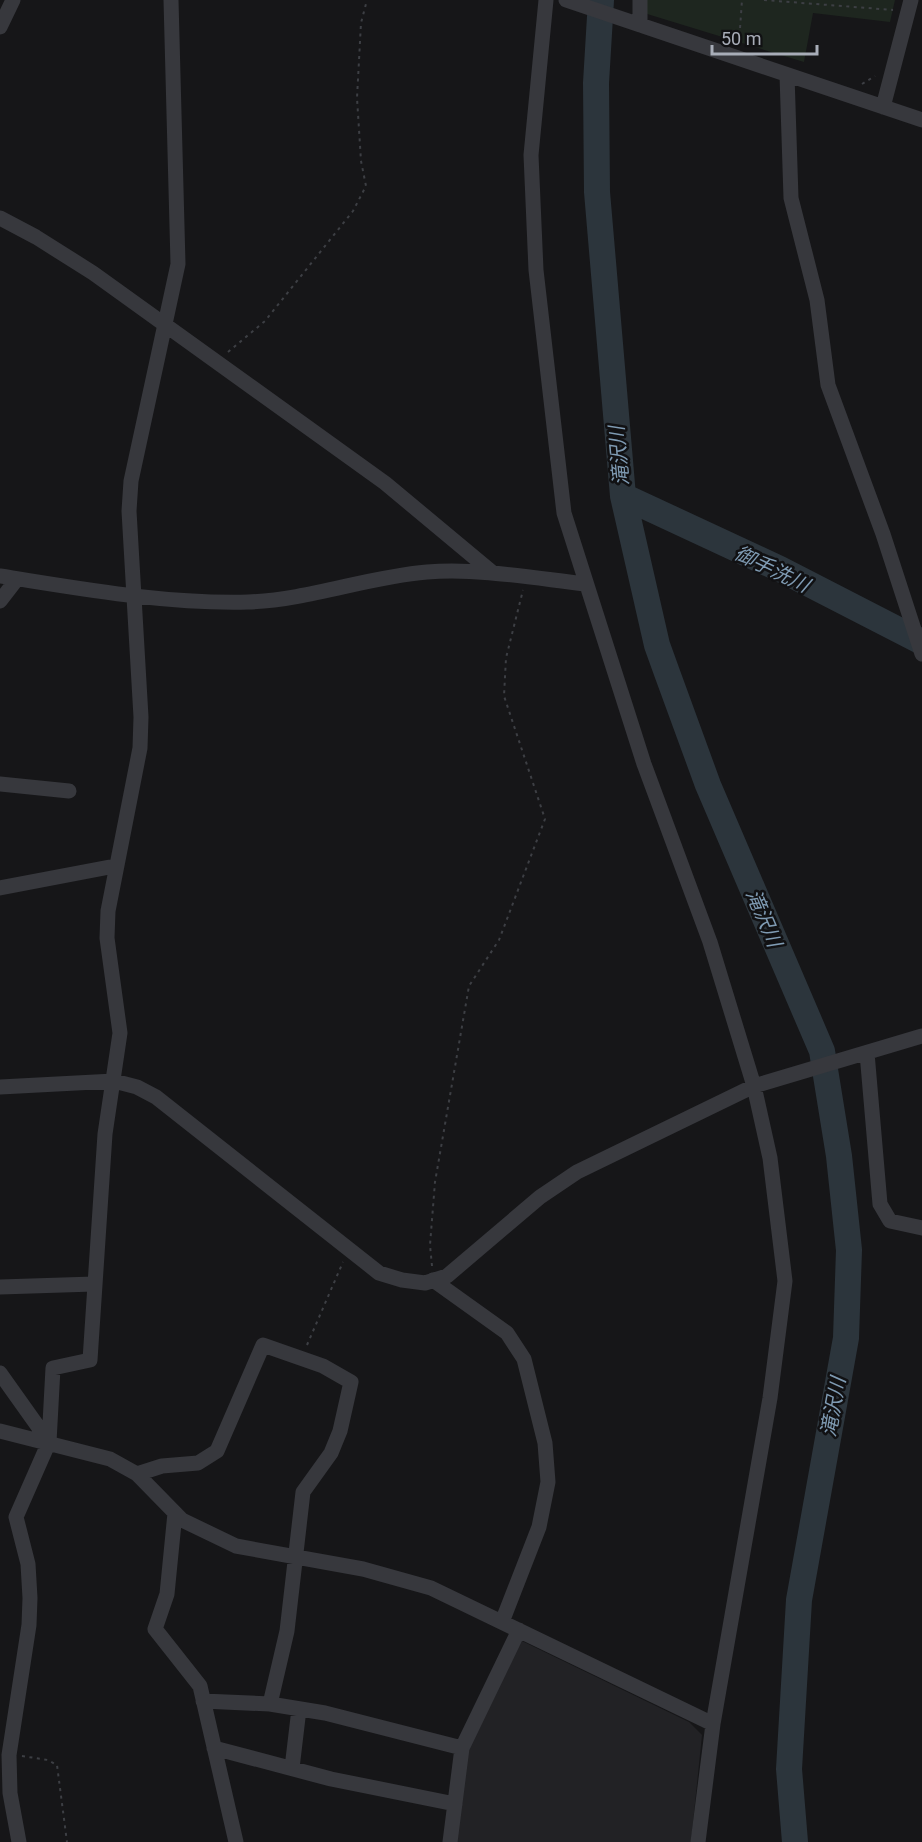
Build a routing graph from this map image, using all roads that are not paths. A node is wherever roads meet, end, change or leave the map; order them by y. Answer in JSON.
{"nodes":[{"id":1,"x":13,"y":0,"type":"edge"},
{"id":2,"x":171,"y":0,"type":"edge"},
{"id":3,"x":546,"y":0,"type":"edge"},
{"id":4,"x":566,"y":0,"type":"edge"},
{"id":5,"x":640,"y":0,"type":"edge"},
{"id":6,"x":911,"y":0,"type":"edge"},
{"id":7,"x":637,"y":24,"type":"junction"},
{"id":8,"x":0,"y":27,"type":"edge"},
{"id":9,"x":787,"y":75,"type":"junction"},
{"id":10,"x":883,"y":107,"type":"junction"},
{"id":11,"x":922,"y":120,"type":"edge"},
{"id":12,"x":0,"y":218,"type":"edge"},
{"id":13,"x":165,"y":326,"type":"junction"},
{"id":14,"x":493,"y":573,"type":"junction"},
{"id":15,"x":0,"y":576,"type":"edge"},
{"id":16,"x":16,"y":579,"type":"junction"},
{"id":17,"x":585,"y":584,"type":"junction"},
{"id":18,"x":135,"y":598,"type":"junction"},
{"id":19,"x":0,"y":601,"type":"edge"},
{"id":20,"x":921,"y":654,"type":"edge"},
{"id":21,"x":0,"y":784,"type":"edge"},
{"id":22,"x":69,"y":791,"type":"dead end"},
{"id":23,"x":115,"y":866,"type":"junction"},
{"id":24,"x":0,"y":888,"type":"edge"},
{"id":25,"x":922,"y":1036,"type":"edge"},
{"id":26,"x":860,"y":1055,"type":"junction"},
{"id":27,"x":114,"y":1081,"type":"junction"},
{"id":28,"x":753,"y":1086,"type":"junction"},
{"id":29,"x":0,"y":1087,"type":"edge"},
{"id":30,"x":922,"y":1228,"type":"edge"},
{"id":31,"x":433,"y":1280,"type":"junction"},
{"id":32,"x":94,"y":1284,"type":"junction"},
{"id":33,"x":0,"y":1287,"type":"edge"},
{"id":34,"x":0,"y":1373,"type":"edge"},
{"id":35,"x":0,"y":1431,"type":"edge"},
{"id":36,"x":49,"y":1442,"type":"junction"},
{"id":37,"x":137,"y":1474,"type":"junction"},
{"id":38,"x":175,"y":1513,"type":"junction"},
{"id":39,"x":295,"y":1557,"type":"junction"},
{"id":40,"x":502,"y":1622,"type":"junction"},
{"id":41,"x":519,"y":1630,"type":"junction"},
{"id":42,"x":203,"y":1701,"type":"junction"},
{"id":43,"x":270,"y":1704,"type":"junction"},
{"id":44,"x":299,"y":1709,"type":"junction"},
{"id":45,"x":713,"y":1724,"type":"junction"},
{"id":46,"x":214,"y":1748,"type":"junction"},
{"id":47,"x":462,"y":1748,"type":"junction"},
{"id":48,"x":5,"y":1753,"type":"edge"},
{"id":49,"x":292,"y":1768,"type":"junction"},
{"id":50,"x":455,"y":1804,"type":"junction"},
{"id":51,"x":20,"y":1842,"type":"edge"},
{"id":52,"x":236,"y":1842,"type":"edge"},
{"id":53,"x":450,"y":1842,"type":"edge"},
{"id":54,"x":698,"y":1842,"type":"edge"}],
"edges":[{"from":1,"to":8,"type":"street"},
{"from":2,"to":13,"type":"street"},
{"from":3,"to":17,"type":"street"},
{"from":4,"to":7,"type":"street"},
{"from":5,"to":7,"type":"street"},
{"from":6,"to":10,"type":"street"},
{"from":7,"to":9,"type":"street"},
{"from":9,"to":10,"type":"street"},
{"from":9,"to":20,"type":"street"},
{"from":10,"to":11,"type":"street"},
{"from":12,"to":13,"type":"street"},
{"from":13,"to":14,"type":"street"},
{"from":13,"to":18,"type":"street"},
{"from":14,"to":17,"type":"street"},
{"from":14,"to":18,"type":"street"},
{"from":15,"to":16,"type":"street"},
{"from":16,"to":18,"type":"street"},
{"from":16,"to":19,"type":"street"},
{"from":17,"to":28,"type":"street"},
{"from":18,"to":23,"type":"street"},
{"from":21,"to":22,"type":"street"},
{"from":23,"to":24,"type":"street"},
{"from":23,"to":27,"type":"street"},
{"from":25,"to":26,"type":"street"},
{"from":26,"to":28,"type":"street"},
{"from":26,"to":30,"type":"street"},
{"from":27,"to":29,"type":"street"},
{"from":27,"to":31,"type":"street"},
{"from":27,"to":32,"type":"street"},
{"from":28,"to":31,"type":"street"},
{"from":28,"to":45,"type":"street"},
{"from":31,"to":40,"type":"street"},
{"from":32,"to":33,"type":"street"},
{"from":32,"to":36,"type":"street"},
{"from":34,"to":36,"type":"street"},
{"from":35,"to":36,"type":"street"},
{"from":36,"to":37,"type":"street"},
{"from":36,"to":48,"type":"street"},
{"from":37,"to":38,"type":"street"},
{"from":37,"to":39,"type":"street"},
{"from":38,"to":39,"type":"street"},
{"from":38,"to":42,"type":"street"},
{"from":39,"to":40,"type":"street"},
{"from":39,"to":43,"type":"street"},
{"from":40,"to":41,"type":"street"},
{"from":41,"to":45,"type":"street"},
{"from":41,"to":47,"type":"street"},
{"from":42,"to":43,"type":"street"},
{"from":42,"to":46,"type":"street"},
{"from":43,"to":44,"type":"street"},
{"from":44,"to":47,"type":"street"},
{"from":44,"to":49,"type":"street"},
{"from":45,"to":54,"type":"street"},
{"from":46,"to":49,"type":"street"},
{"from":46,"to":52,"type":"street"},
{"from":47,"to":50,"type":"street"},
{"from":48,"to":51,"type":"street"},
{"from":49,"to":50,"type":"street"},
{"from":50,"to":53,"type":"street"}]}
